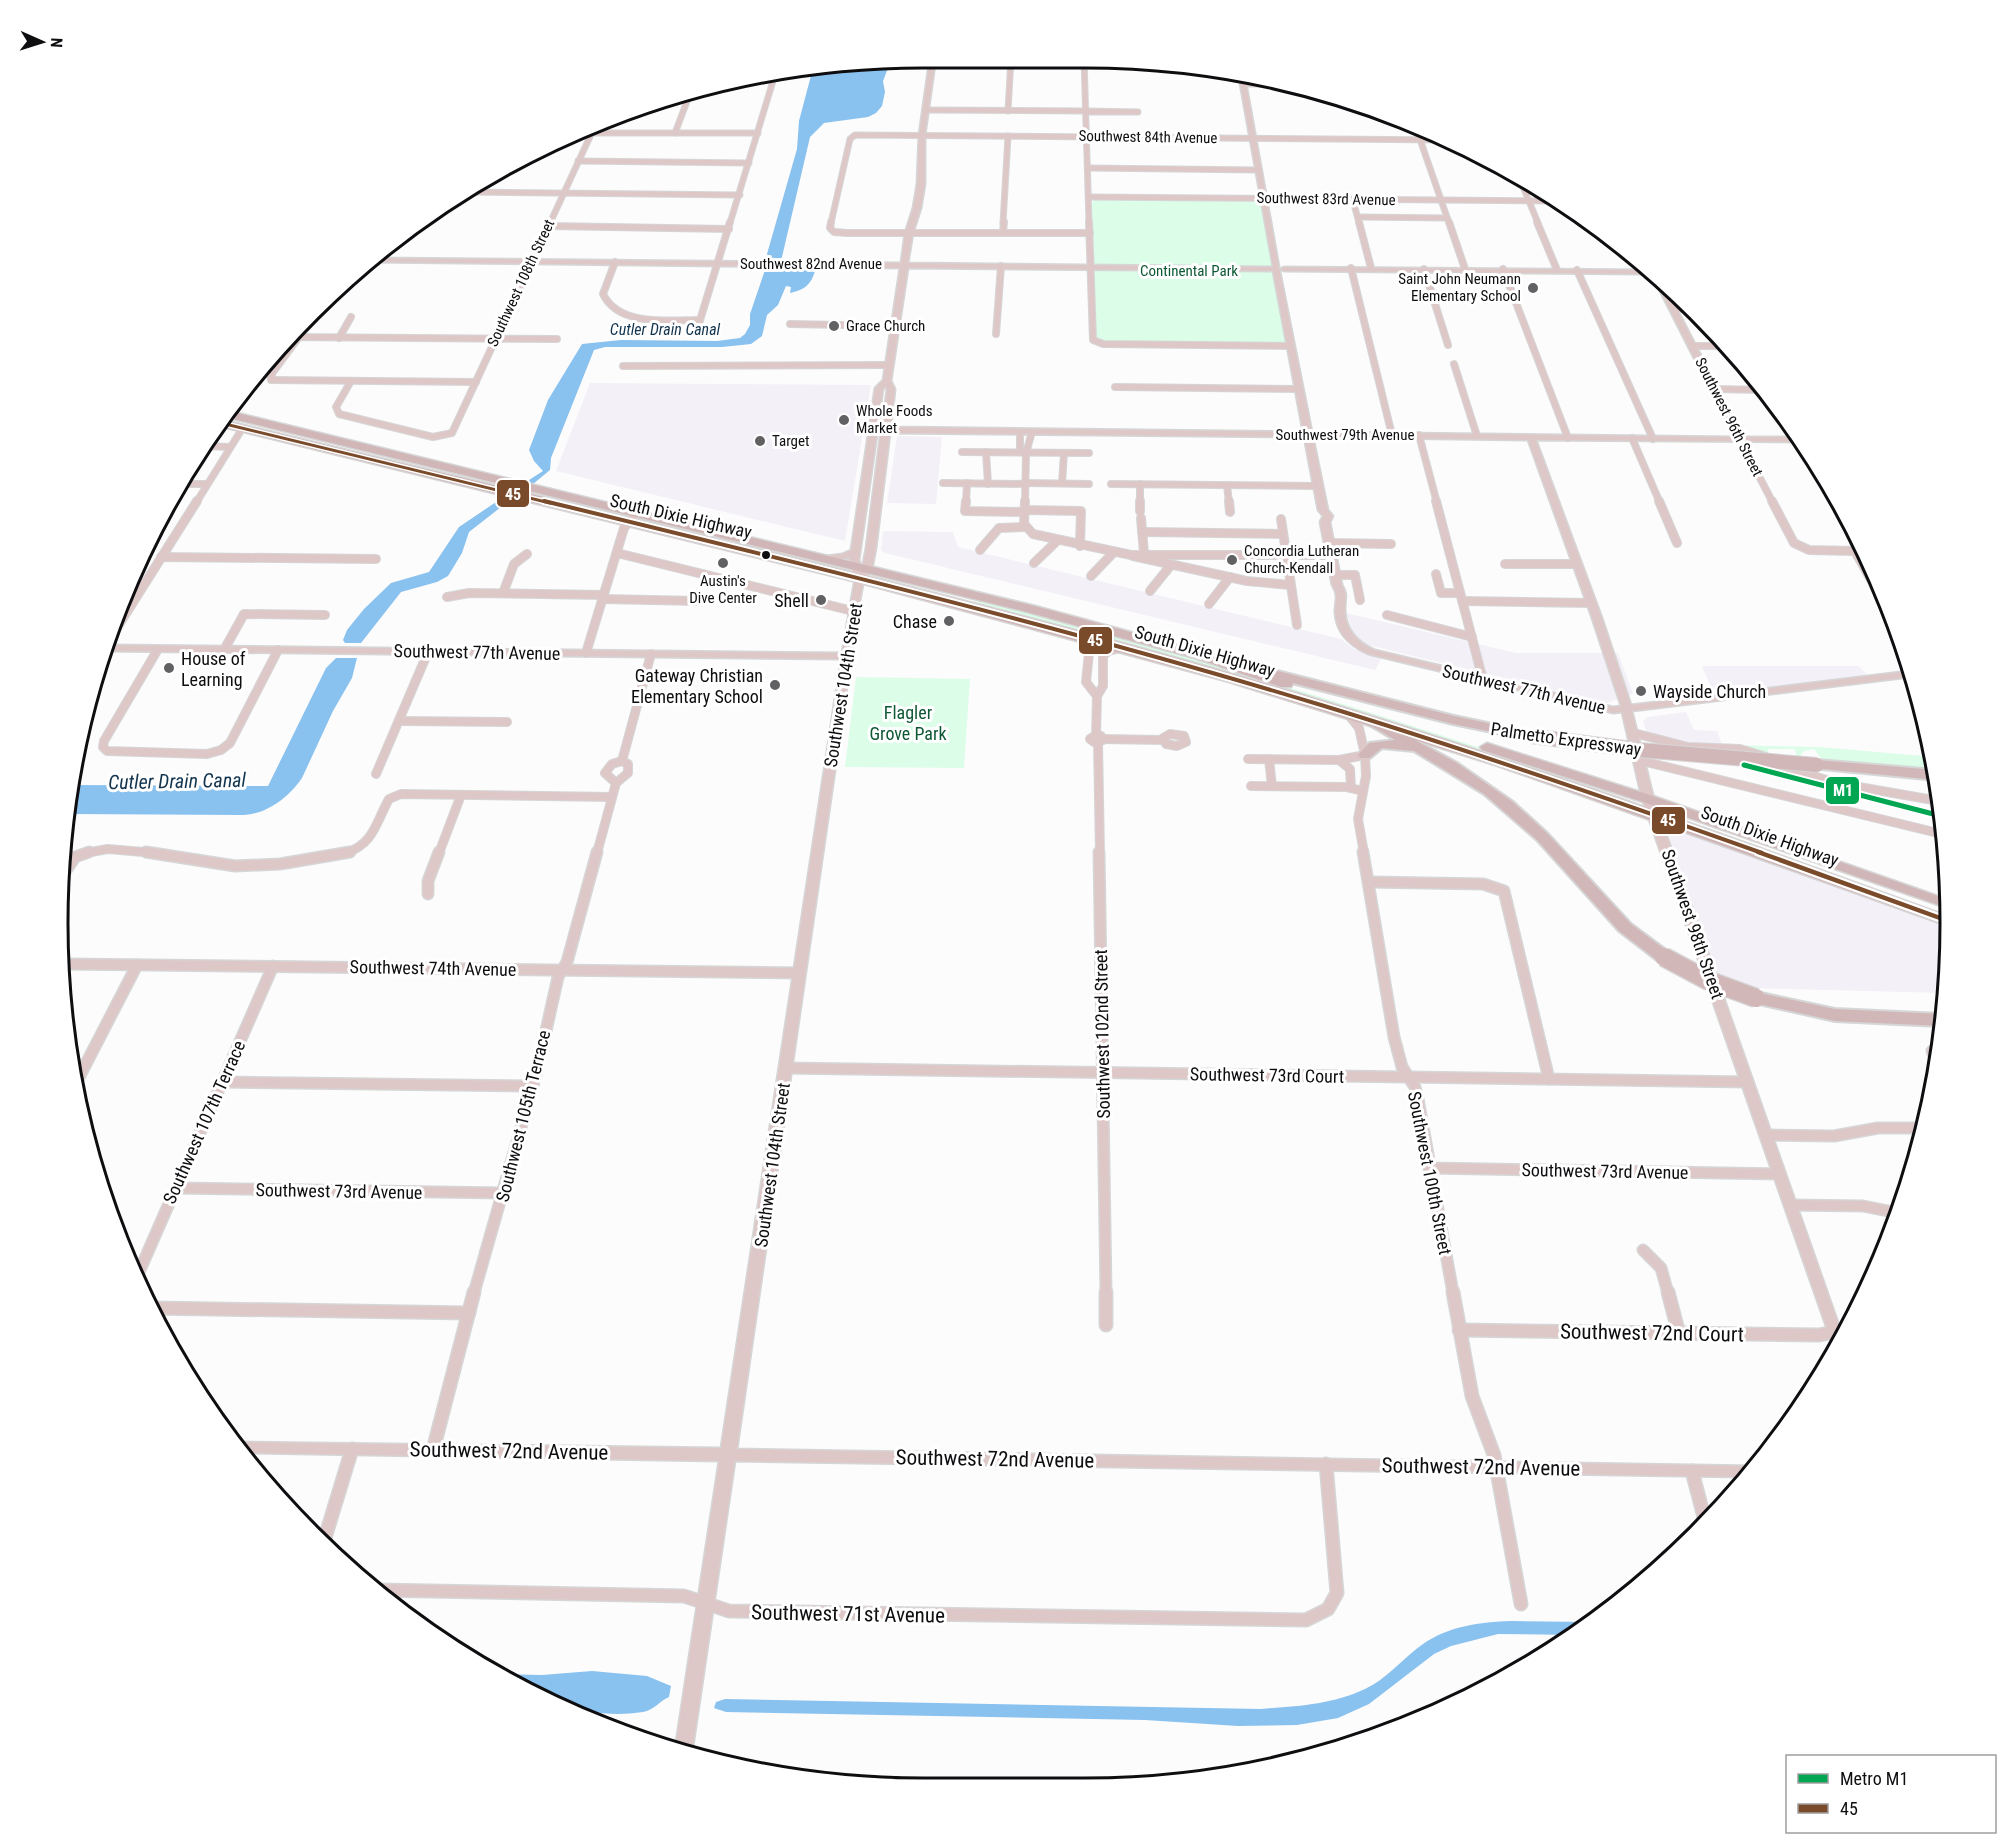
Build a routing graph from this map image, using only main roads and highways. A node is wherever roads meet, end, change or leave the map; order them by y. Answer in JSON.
{"nodes":[{"id":1,"x":233,"y":417,"type":"edge"},
{"id":2,"x":229,"y":423,"type":"edge"},
{"id":3,"x":245,"y":424,"type":"junction"},
{"id":4,"x":631,"y":519,"type":"junction"},
{"id":5,"x":860,"y":571,"type":"junction"},
{"id":6,"x":1203,"y":656,"type":"junction"},
{"id":7,"x":1373,"y":721,"type":"junction"},
{"id":8,"x":1427,"y":751,"type":"junction"},
{"id":9,"x":1366,"y":759,"type":"road end"},
{"id":10,"x":1927,"y":774,"type":"edge"},
{"id":11,"x":1883,"y":881,"type":"junction"},
{"id":12,"x":1872,"y":894,"type":"junction"},
{"id":13,"x":1940,"y":902,"type":"edge"},
{"id":14,"x":1940,"y":918,"type":"edge"},
{"id":15,"x":1935,"y":1020,"type":"edge"}],
"edges":[{"from":1,"to":3,"type":"highway","name":"South Dixie Highway"},
{"from":2,"to":3,"type":"highway","name":"South Dixie Highway"},
{"from":3,"to":4,"type":"highway","name":"South Dixie Highway"},
{"from":4,"to":5,"type":"highway","name":"South Dixie Highway"},
{"from":4,"to":5,"type":"highway","name":"South Dixie Highway"},
{"from":5,"to":6,"type":"highway","name":"South Dixie Highway"},
{"from":5,"to":7,"type":"highway","name":"South Dixie Highway"},
{"from":6,"to":10,"type":"highway","name":"Palmetto Expressway","bridge":true},
{"from":6,"to":11,"type":"highway","name":"South Dixie Highway"},
{"from":7,"to":8,"type":"highway"},
{"from":7,"to":12,"type":"highway","name":"South Dixie Highway"},
{"from":8,"to":9,"type":"highway"},
{"from":8,"to":15,"type":"highway","bridge":true},
{"from":11,"to":12,"type":"highway"},
{"from":11,"to":13,"type":"highway","name":"South Dixie Highway"},
{"from":12,"to":14,"type":"highway","name":"South Dixie Highway"}]}
